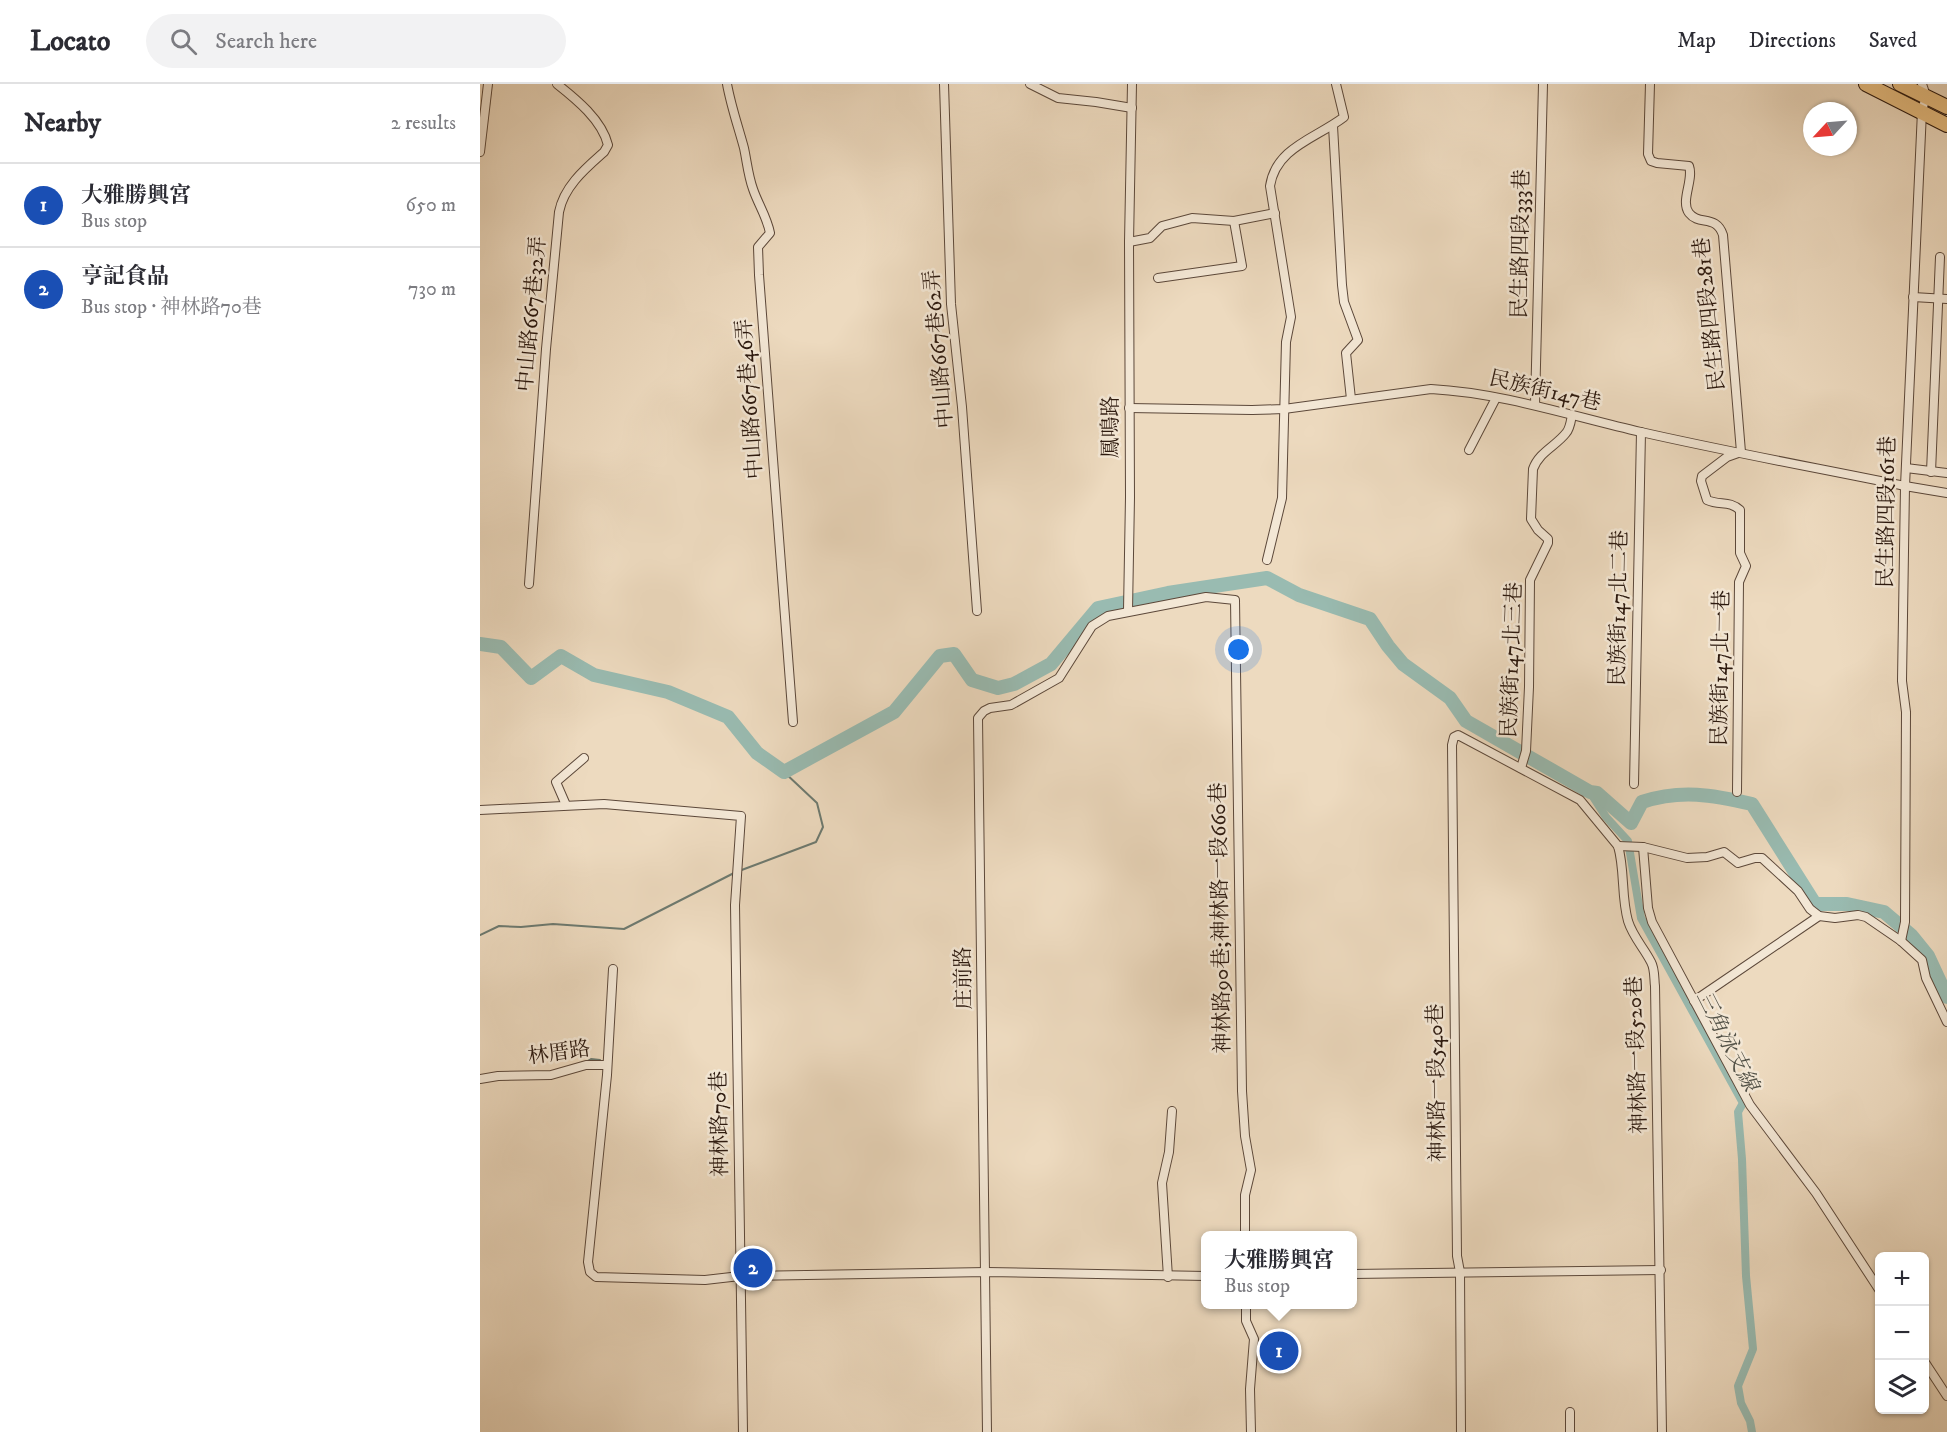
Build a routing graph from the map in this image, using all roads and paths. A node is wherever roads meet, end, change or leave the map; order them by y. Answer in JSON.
{"nodes":[{"id":1,"x":488,"y":84,"type":"edge"},
{"id":2,"x":557,"y":84,"type":"edge"},
{"id":3,"x":727,"y":84,"type":"edge"},
{"id":4,"x":944,"y":84,"type":"edge"},
{"id":5,"x":1030,"y":84,"type":"edge"},
{"id":6,"x":1132,"y":84,"type":"edge"},
{"id":7,"x":1336,"y":84,"type":"edge"},
{"id":8,"x":1543,"y":84,"type":"edge"},
{"id":9,"x":1650,"y":84,"type":"edge"},
{"id":10,"x":1866,"y":84,"type":"edge"},
{"id":11,"x":1900,"y":84,"type":"edge"},
{"id":12,"x":1924,"y":90,"type":"edge"},
{"id":13,"x":1947,"y":107,"type":"edge"},
{"id":14,"x":1132,"y":108,"type":"junction"},
{"id":15,"x":1922,"y":111,"type":"junction"},
{"id":16,"x":1947,"y":124,"type":"edge"},
{"id":17,"x":1333,"y":126,"type":"junction"},
{"id":18,"x":480,"y":152,"type":"edge"},
{"id":19,"x":1275,"y":213,"type":"junction"},
{"id":20,"x":1234,"y":221,"type":"junction"},
{"id":21,"x":1129,"y":242,"type":"junction"},
{"id":22,"x":1940,"y":257,"type":"dead end"},
{"id":23,"x":1158,"y":278,"type":"dead end"},
{"id":24,"x":1913,"y":297,"type":"junction"},
{"id":25,"x":1943,"y":299,"type":"edge"},
{"id":26,"x":1936,"y":360,"type":"junction"},
{"id":27,"x":1947,"y":360,"type":"edge"},
{"id":28,"x":1496,"y":398,"type":"junction"},
{"id":29,"x":1351,"y":399,"type":"junction"},
{"id":30,"x":1535,"y":405,"type":"junction"},
{"id":31,"x":1129,"y":408,"type":"junction"},
{"id":32,"x":1284,"y":409,"type":"junction"},
{"id":33,"x":1572,"y":415,"type":"junction"},
{"id":34,"x":1641,"y":432,"type":"junction"},
{"id":35,"x":1469,"y":450,"type":"dead end"},
{"id":36,"x":1741,"y":452,"type":"junction"},
{"id":37,"x":1906,"y":468,"type":"junction"},
{"id":38,"x":1930,"y":472,"type":"junction"},
{"id":39,"x":1947,"y":473,"type":"edge"},
{"id":40,"x":1905,"y":486,"type":"junction"},
{"id":41,"x":1947,"y":493,"type":"edge"},
{"id":42,"x":1267,"y":560,"type":"dead end"},
{"id":43,"x":529,"y":584,"type":"dead end"},
{"id":44,"x":976,"y":611,"type":"dead end"},
{"id":45,"x":1128,"y":611,"type":"junction"},
{"id":46,"x":793,"y":722,"type":"dead end"},
{"id":47,"x":584,"y":758,"type":"dead end"},
{"id":48,"x":1521,"y":768,"type":"junction"},
{"id":49,"x":1634,"y":784,"type":"dead end"},
{"id":50,"x":1737,"y":792,"type":"dead end"},
{"id":51,"x":566,"y":805,"type":"junction"},
{"id":52,"x":480,"y":810,"type":"edge"},
{"id":53,"x":1618,"y":846,"type":"junction"},
{"id":54,"x":1643,"y":847,"type":"junction"},
{"id":55,"x":1819,"y":916,"type":"junction"},
{"id":56,"x":1901,"y":941,"type":"junction"},
{"id":57,"x":613,"y":969,"type":"dead end"},
{"id":58,"x":1694,"y":1001,"type":"junction"},
{"id":59,"x":1947,"y":1022,"type":"edge"},
{"id":60,"x":606,"y":1065,"type":"junction"},
{"id":61,"x":480,"y":1079,"type":"edge"},
{"id":62,"x":1172,"y":1111,"type":"dead end"},
{"id":63,"x":1245,"y":1231,"type":"edge"},
{"id":64,"x":1661,"y":1270,"type":"junction"},
{"id":65,"x":987,"y":1272,"type":"junction"},
{"id":66,"x":1460,"y":1272,"type":"junction"},
{"id":67,"x":1357,"y":1274,"type":"edge"},
{"id":68,"x":740,"y":1276,"type":"junction"},
{"id":69,"x":1201,"y":1276,"type":"edge"},
{"id":70,"x":1168,"y":1277,"type":"junction"},
{"id":71,"x":1875,"y":1284,"type":"edge"},
{"id":72,"x":1246,"y":1309,"type":"edge"},
{"id":73,"x":1929,"y":1369,"type":"edge"},
{"id":74,"x":1947,"y":1396,"type":"edge"},
{"id":75,"x":1570,"y":1412,"type":"dead end"},
{"id":76,"x":742,"y":1432,"type":"edge"},
{"id":77,"x":987,"y":1432,"type":"edge"},
{"id":78,"x":1251,"y":1432,"type":"edge"},
{"id":79,"x":1461,"y":1432,"type":"edge"},
{"id":80,"x":1570,"y":1432,"type":"edge"},
{"id":81,"x":1662,"y":1432,"type":"edge"}],
"edges":[{"from":1,"to":18,"type":"street"},
{"from":2,"to":43,"type":"street","name":"中山路667巷32弄"},
{"from":3,"to":46,"type":"street","name":"中山路667巷46弄"},
{"from":4,"to":44,"type":"street","name":"中山路667巷62弄"},
{"from":5,"to":14,"type":"street"},
{"from":6,"to":14,"type":"street","name":"鳳鳴路"},
{"from":7,"to":17,"type":"street"},
{"from":8,"to":30,"type":"street","name":"民生路四段333巷"},
{"from":9,"to":36,"type":"street","name":"民生路四段281巷"},
{"from":10,"to":15,"type":"main road"},
{"from":11,"to":12,"type":"main road"},
{"from":12,"to":13,"type":"main road"},
{"from":12,"to":15,"type":"street","name":"民生路四段161巷"},
{"from":14,"to":21,"type":"street","name":"鳳鳴路"},
{"from":15,"to":16,"type":"main road"},
{"from":15,"to":24,"type":"street","name":"民生路四段161巷"},
{"from":17,"to":19,"type":"street"},
{"from":17,"to":29,"type":"street"},
{"from":19,"to":20,"type":"street"},
{"from":19,"to":32,"type":"street"},
{"from":20,"to":21,"type":"street"},
{"from":20,"to":23,"type":"street"},
{"from":21,"to":31,"type":"street","name":"鳳鳴路"},
{"from":22,"to":25,"type":"street"},
{"from":24,"to":25,"type":"street"},
{"from":24,"to":37,"type":"street","name":"民生路四段161巷"},
{"from":25,"to":26,"type":"street"},
{"from":26,"to":27,"type":"street"},
{"from":26,"to":38,"type":"street"},
{"from":28,"to":29,"type":"street","name":"民族街147巷"},
{"from":28,"to":30,"type":"street","name":"民族街147巷"},
{"from":28,"to":35,"type":"street"},
{"from":29,"to":32,"type":"street","name":"民族街147巷"},
{"from":30,"to":33,"type":"street","name":"民族街147巷"},
{"from":31,"to":32,"type":"street","name":"民族街147巷"},
{"from":31,"to":45,"type":"street","name":"鳳鳴路"},
{"from":32,"to":42,"type":"street"},
{"from":33,"to":34,"type":"street","name":"民族街147巷"},
{"from":33,"to":48,"type":"street","name":"民族街147北三巷"},
{"from":34,"to":36,"type":"street","name":"民族街147巷"},
{"from":34,"to":49,"type":"street","name":"民族街147北二巷"},
{"from":36,"to":40,"type":"street","name":"民族街147巷"},
{"from":36,"to":50,"type":"street","name":"民族街147北一巷"},
{"from":37,"to":38,"type":"street"},
{"from":37,"to":40,"type":"street","name":"民生路四段161巷"},
{"from":38,"to":39,"type":"street"},
{"from":40,"to":41,"type":"street","name":"民族街147巷"},
{"from":40,"to":56,"type":"street","name":"民生路四段161巷"},
{"from":45,"to":63,"type":"street","name":"神林路90巷;神林路一段660巷"},
{"from":45,"to":65,"type":"street","name":"庄前路"},
{"from":47,"to":51,"type":"street"},
{"from":48,"to":53,"type":"street"},
{"from":48,"to":66,"type":"street","name":"神林路一段540巷"},
{"from":51,"to":52,"type":"street"},
{"from":51,"to":68,"type":"street","name":"神林路70巷"},
{"from":53,"to":54,"type":"street"},
{"from":53,"to":64,"type":"street","name":"神林路一段520巷"},
{"from":54,"to":55,"type":"street"},
{"from":54,"to":58,"type":"street"},
{"from":55,"to":56,"type":"street"},
{"from":55,"to":58,"type":"street"},
{"from":56,"to":59,"type":"street"},
{"from":57,"to":60,"type":"street"},
{"from":58,"to":71,"type":"street"},
{"from":60,"to":61,"type":"street","name":"林厝路"},
{"from":60,"to":68,"type":"street"},
{"from":62,"to":70,"type":"street"},
{"from":64,"to":66,"type":"street"},
{"from":64,"to":81,"type":"street","name":"神林路一段520巷"},
{"from":65,"to":68,"type":"street"},
{"from":65,"to":70,"type":"street"},
{"from":65,"to":77,"type":"street","name":"庄前路"},
{"from":66,"to":67,"type":"street"},
{"from":66,"to":79,"type":"street","name":"神林路一段540巷"},
{"from":68,"to":76,"type":"street","name":"神林路70巷"},
{"from":69,"to":70,"type":"street"},
{"from":72,"to":78,"type":"street"},
{"from":73,"to":74,"type":"street"},
{"from":75,"to":80,"type":"street"}]}
